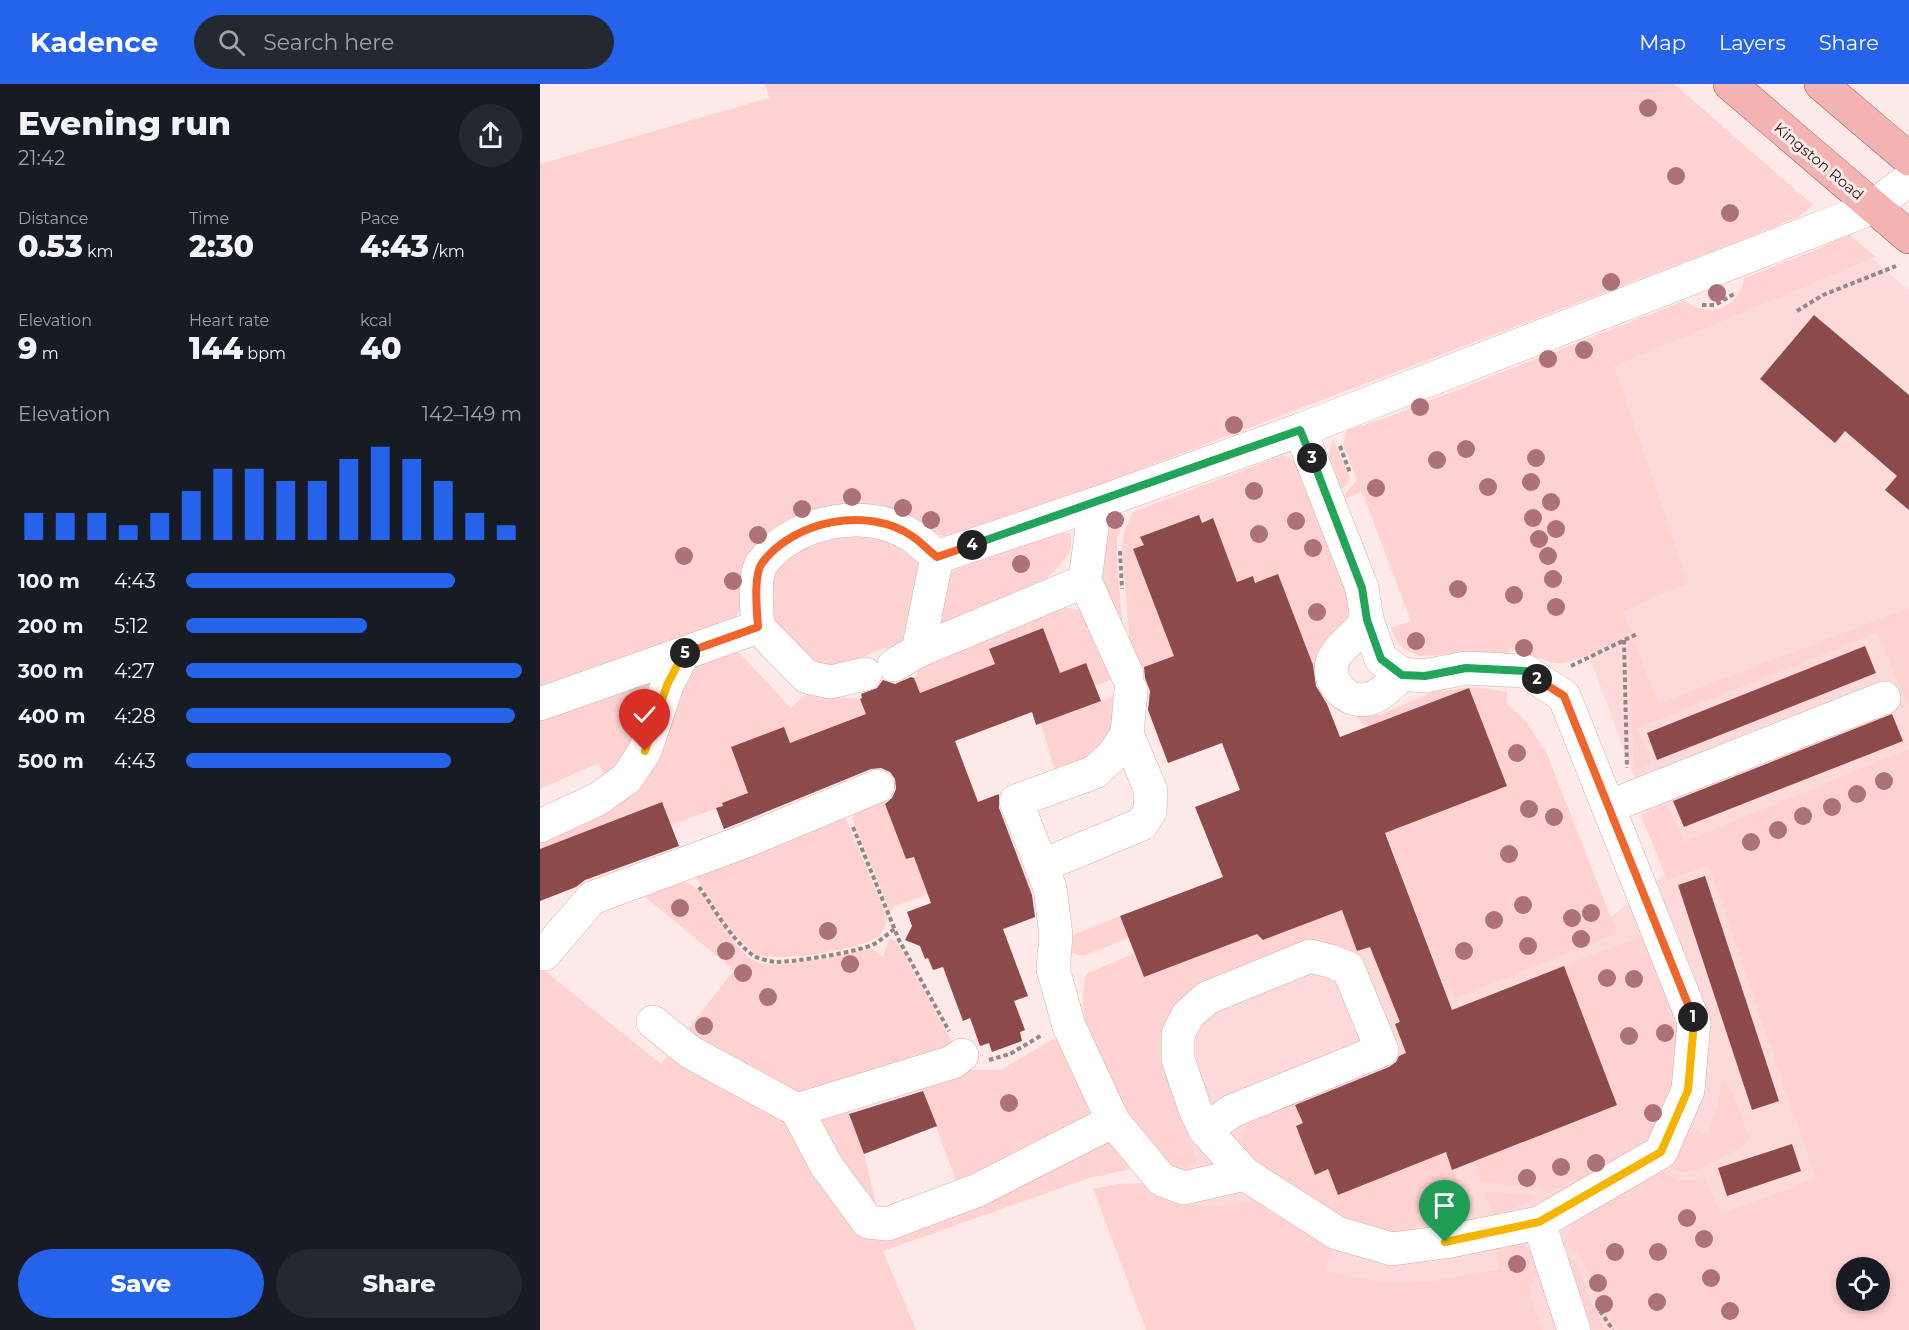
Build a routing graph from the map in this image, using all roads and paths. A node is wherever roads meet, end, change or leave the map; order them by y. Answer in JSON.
{"nodes":[{"id":1,"x":1730,"y":84,"type":"edge"},
{"id":2,"x":1821,"y":84,"type":"edge"},
{"id":3,"x":1909,"y":159,"type":"edge"},
{"id":4,"x":1909,"y":179,"type":"edge"},
{"id":5,"x":1873,"y":207,"type":"junction"},
{"id":6,"x":1902,"y":251,"type":"edge"},
{"id":7,"x":1797,"y":311,"type":"dead end"},
{"id":8,"x":1300,"y":430,"type":"junction"},
{"id":9,"x":1095,"y":504,"type":"junction"},
{"id":10,"x":1120,"y":540,"type":"dead end"},
{"id":11,"x":937,"y":557,"type":"junction"},
{"id":12,"x":1085,"y":581,"type":"junction"},
{"id":13,"x":1123,"y":594,"type":"dead end"},
{"id":14,"x":1367,"y":620,"type":"junction"},
{"id":15,"x":758,"y":627,"type":"junction"},
{"id":16,"x":1636,"y":634,"type":"dead end"},
{"id":17,"x":1624,"y":640,"type":"junction"},
{"id":18,"x":683,"y":654,"type":"junction"},
{"id":19,"x":892,"y":663,"type":"junction"},
{"id":20,"x":1402,"y":675,"type":"junction"},
{"id":21,"x":1541,"y":681,"type":"junction"},
{"id":22,"x":1884,"y":698,"type":"dead end"},
{"id":23,"x":540,"y":704,"type":"edge"},
{"id":24,"x":1127,"y":734,"type":"junction"},
{"id":25,"x":878,"y":786,"type":"dead end"},
{"id":26,"x":842,"y":801,"type":"junction"},
{"id":27,"x":1618,"y":804,"type":"junction"},
{"id":28,"x":540,"y":826,"type":"edge"},
{"id":29,"x":682,"y":865,"type":"junction"},
{"id":30,"x":1041,"y":866,"type":"junction"},
{"id":31,"x":894,"y":929,"type":"junction"},
{"id":32,"x":544,"y":954,"type":"dead end"},
{"id":33,"x":653,"y":1022,"type":"dead end"},
{"id":34,"x":1069,"y":1026,"type":"junction"},
{"id":35,"x":962,"y":1055,"type":"junction"},
{"id":36,"x":797,"y":1110,"type":"junction"},
{"id":37,"x":1113,"y":1121,"type":"junction"},
{"id":38,"x":1205,"y":1130,"type":"junction"},
{"id":39,"x":1245,"y":1174,"type":"junction"},
{"id":40,"x":1539,"y":1222,"type":"junction"},
{"id":41,"x":1574,"y":1330,"type":"edge"}],
"edges":[{"from":1,"to":5,"type":"main road","name":"Kingston Road"},
{"from":2,"to":3,"type":"main road"},
{"from":4,"to":5,"type":"lane"},
{"from":5,"to":6,"type":"main road","name":"Kingston Road"},
{"from":5,"to":8,"type":"lane"},
{"from":6,"to":7,"type":"path"},
{"from":8,"to":9,"type":"lane"},
{"from":8,"to":14,"type":"lane"},
{"from":9,"to":11,"type":"lane"},
{"from":9,"to":12,"type":"lane"},
{"from":10,"to":13,"type":"path"},
{"from":11,"to":15,"type":"lane"},
{"from":11,"to":19,"type":"lane"},
{"from":12,"to":19,"type":"lane"},
{"from":12,"to":24,"type":"lane"},
{"from":14,"to":20,"type":"lane"},
{"from":14,"to":20,"type":"lane"},
{"from":15,"to":18,"type":"lane"},
{"from":15,"to":19,"type":"lane"},
{"from":16,"to":17,"type":"path"},
{"from":17,"to":21,"type":"path"},
{"from":17,"to":27,"type":"path"},
{"from":18,"to":23,"type":"lane"},
{"from":18,"to":28,"type":"lane"},
{"from":20,"to":21,"type":"lane"},
{"from":21,"to":27,"type":"lane"},
{"from":22,"to":27,"type":"lane"},
{"from":24,"to":30,"type":"lane"},
{"from":24,"to":30,"type":"lane"},
{"from":25,"to":26,"type":"lane"},
{"from":26,"to":29,"type":"lane"},
{"from":26,"to":31,"type":"path"},
{"from":27,"to":40,"type":"lane"},
{"from":29,"to":31,"type":"path"},
{"from":29,"to":32,"type":"lane"},
{"from":30,"to":34,"type":"lane"},
{"from":31,"to":35,"type":"path"},
{"from":33,"to":36,"type":"lane"},
{"from":34,"to":35,"type":"path"},
{"from":34,"to":37,"type":"lane"},
{"from":35,"to":36,"type":"lane"},
{"from":36,"to":37,"type":"lane"},
{"from":37,"to":39,"type":"lane"},
{"from":38,"to":38,"type":"lane"},
{"from":38,"to":39,"type":"lane"},
{"from":39,"to":40,"type":"lane"},
{"from":40,"to":41,"type":"lane"}]}
